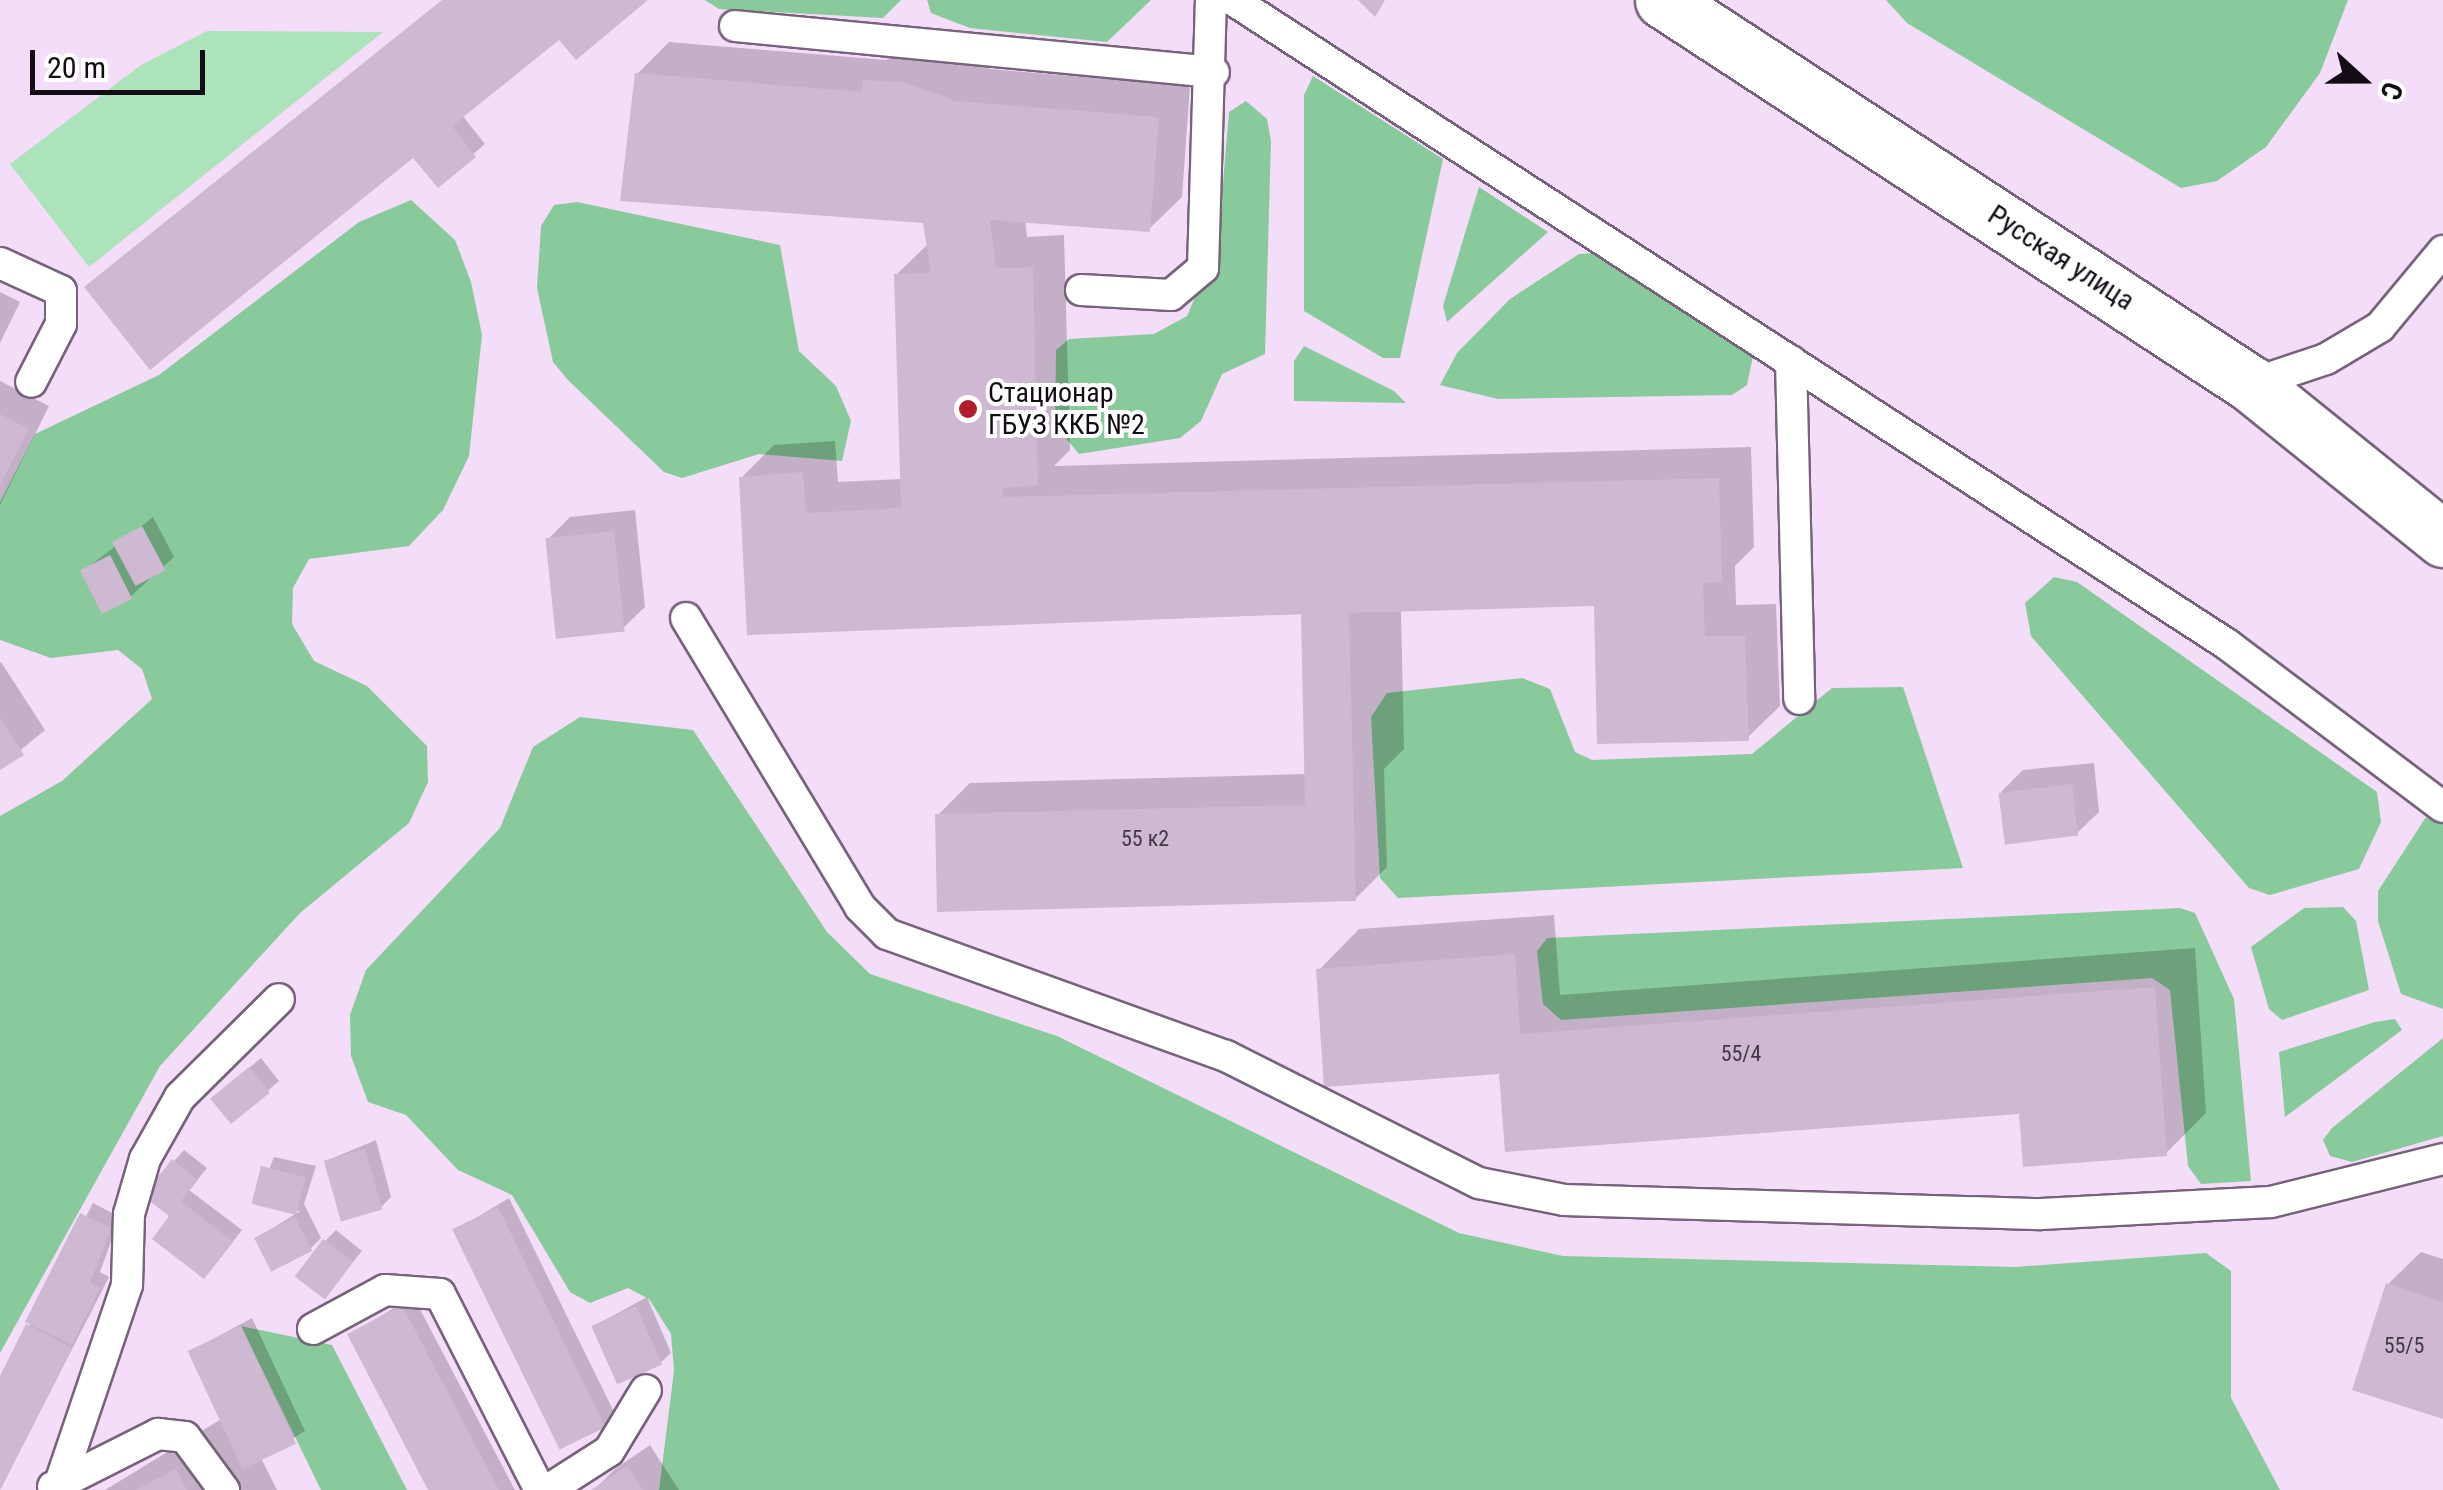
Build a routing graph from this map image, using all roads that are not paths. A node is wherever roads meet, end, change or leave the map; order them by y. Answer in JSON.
{"nodes":[{"id":1,"x":1211,"y":0,"type":"edge"},
{"id":2,"x":1233,"y":0,"type":"edge"},
{"id":3,"x":1663,"y":0,"type":"edge"},
{"id":4,"x":736,"y":26,"type":"dead end"},
{"id":5,"x":1214,"y":72,"type":"junction"},
{"id":6,"x":2443,"y":251,"type":"edge"},
{"id":7,"x":0,"y":263,"type":"edge"},
{"id":8,"x":1081,"y":290,"type":"dead end"},
{"id":9,"x":1792,"y":361,"type":"junction"},
{"id":10,"x":31,"y":382,"type":"dead end"},
{"id":11,"x":2252,"y":384,"type":"junction"},
{"id":12,"x":2443,"y":540,"type":"edge"},
{"id":13,"x":686,"y":618,"type":"dead end"},
{"id":14,"x":1799,"y":699,"type":"dead end"},
{"id":15,"x":2443,"y":807,"type":"edge"},
{"id":16,"x":279,"y":999,"type":"dead end"},
{"id":17,"x":2443,"y":1159,"type":"edge"},
{"id":18,"x":313,"y":1329,"type":"dead end"},
{"id":19,"x":646,"y":1390,"type":"dead end"},
{"id":20,"x":56,"y":1484,"type":"edge"},
{"id":21,"x":224,"y":1490,"type":"edge"},
{"id":22,"x":540,"y":1490,"type":"edge"},
{"id":23,"x":548,"y":1490,"type":"edge"}],
"edges":[{"from":1,"to":5,"type":"lane"},
{"from":2,"to":9,"type":"lane"},
{"from":3,"to":11,"type":"street","name":"Русская улица"},
{"from":4,"to":5,"type":"lane"},
{"from":5,"to":8,"type":"lane"},
{"from":6,"to":11,"type":"lane"},
{"from":7,"to":10,"type":"lane"},
{"from":9,"to":14,"type":"lane"},
{"from":9,"to":15,"type":"lane"},
{"from":11,"to":12,"type":"street","name":"Русская улица"},
{"from":13,"to":17,"type":"lane"},
{"from":16,"to":20,"type":"lane"},
{"from":18,"to":22,"type":"lane"},
{"from":19,"to":23,"type":"lane"},
{"from":20,"to":21,"type":"lane"}]}
